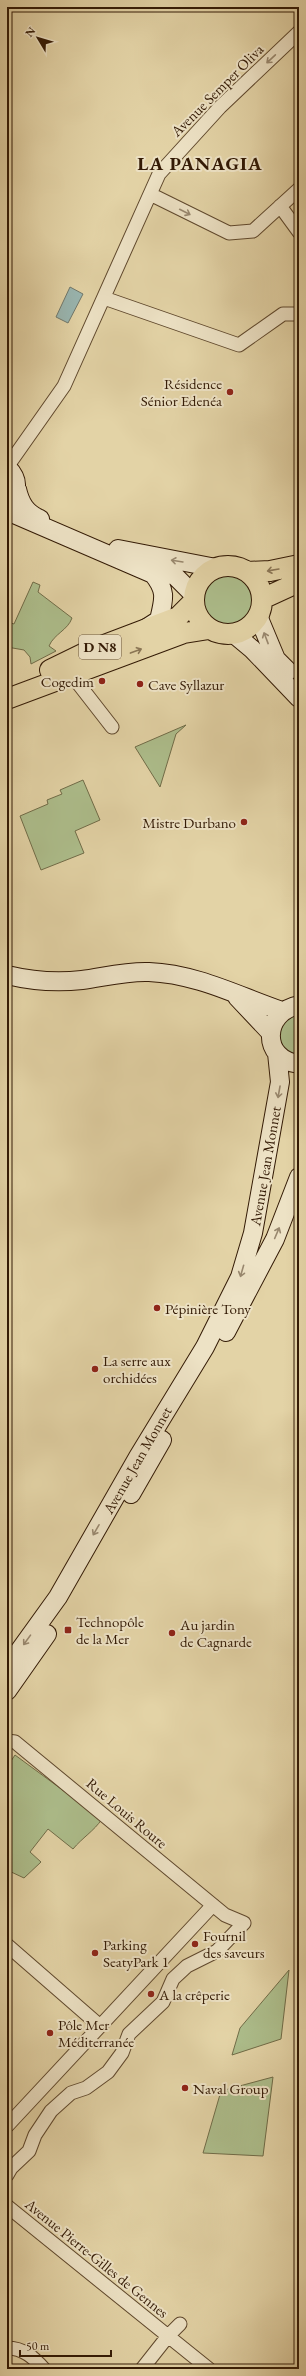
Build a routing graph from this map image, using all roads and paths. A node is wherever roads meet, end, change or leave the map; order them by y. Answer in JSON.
{"nodes":[{"id":1,"x":299,"y":32,"type":"edge"},
{"id":2,"x":299,"y":188,"type":"edge"},
{"id":3,"x":150,"y":194,"type":"junction"},
{"id":4,"x":280,"y":206,"type":"junction"},
{"id":5,"x":299,"y":232,"type":"edge"},
{"id":6,"x":104,"y":298,"type":"junction"},
{"id":7,"x":299,"y":314,"type":"edge"},
{"id":8,"x":7,"y":467,"type":"edge"},
{"id":9,"x":12,"y":495,"type":"edge"},
{"id":10,"x":7,"y":511,"type":"edge"},
{"id":11,"x":115,"y":558,"type":"junction"},
{"id":12,"x":299,"y":565,"type":"edge"},
{"id":13,"x":216,"y":568,"type":"junction"},
{"id":14,"x":247,"y":572,"type":"junction"},
{"id":15,"x":299,"y":582,"type":"edge"},
{"id":16,"x":194,"y":599,"type":"junction"},
{"id":17,"x":260,"y":608,"type":"junction"},
{"id":18,"x":145,"y":629,"type":"junction"},
{"id":19,"x":209,"y":629,"type":"junction"},
{"id":20,"x":234,"y":634,"type":"junction"},
{"id":21,"x":70,"y":668,"type":"junction"},
{"id":22,"x":299,"y":682,"type":"edge"},
{"id":23,"x":7,"y":694,"type":"edge"},
{"id":24,"x":299,"y":698,"type":"edge"},
{"id":25,"x":7,"y":699,"type":"edge"},
{"id":26,"x":112,"y":727,"type":"dead end"},
{"id":27,"x":7,"y":975,"type":"edge"},
{"id":28,"x":233,"y":993,"type":"junction"},
{"id":29,"x":299,"y":1005,"type":"edge"},
{"id":30,"x":282,"y":1011,"type":"junction"},
{"id":31,"x":270,"y":1032,"type":"junction"},
{"id":32,"x":277,"y":1053,"type":"junction"},
{"id":33,"x":299,"y":1064,"type":"edge"},
{"id":34,"x":299,"y":1177,"type":"edge"},
{"id":35,"x":7,"y":1668,"type":"edge"},
{"id":36,"x":7,"y":1691,"type":"edge"},
{"id":37,"x":10,"y":1743,"type":"edge"},
{"id":38,"x":213,"y":1905,"type":"junction"},
{"id":39,"x":7,"y":1945,"type":"edge"},
{"id":40,"x":100,"y":2026,"type":"junction"},
{"id":41,"x":7,"y":2126,"type":"edge"},
{"id":42,"x":7,"y":2175,"type":"edge"},
{"id":43,"x":7,"y":2206,"type":"edge"},
{"id":44,"x":180,"y":2324,"type":"dead end"},
{"id":45,"x":168,"y":2336,"type":"junction"},
{"id":46,"x":7,"y":2348,"type":"edge"},
{"id":47,"x":44,"y":2369,"type":"edge"},
{"id":48,"x":142,"y":2369,"type":"edge"},
{"id":49,"x":209,"y":2369,"type":"edge"}],
"edges":[{"from":1,"to":3,"type":"street","name":"Avenue Semper Oliva","one_way":true},
{"from":2,"to":4,"type":"street"},
{"from":3,"to":4,"type":"street","one_way":true},
{"from":3,"to":6,"type":"street","name":"Avenue Semper Oliva"},
{"from":4,"to":5,"type":"street"},
{"from":6,"to":7,"type":"street"},
{"from":6,"to":8,"type":"street","name":"Avenue Semper Oliva"},
{"from":8,"to":9,"type":"main road"},
{"from":13,"to":9,"type":"main road","one_way":true},
{"from":10,"to":11,"type":"main road"},
{"from":11,"to":16,"type":"main road"},
{"from":11,"to":18,"type":"main road"},
{"from":12,"to":14,"type":"main road","one_way":true},
{"from":13,"to":14,"type":"main road"},
{"from":13,"to":16,"type":"main road"},
{"from":14,"to":17,"type":"main road"},
{"from":15,"to":17,"type":"main road"},
{"from":16,"to":18,"type":"main road","number":"D N8"},
{"from":16,"to":19,"type":"main road"},
{"from":17,"to":20,"type":"main road"},
{"from":22,"to":17,"type":"main road","one_way":true},
{"from":18,"to":21,"type":"main road","number":"D N8"},
{"from":19,"to":20,"type":"main road"},
{"from":21,"to":19,"type":"main road","number":"D N8","one_way":true},
{"from":20,"to":24,"type":"main road"},
{"from":21,"to":23,"type":"main road","number":"D N8"},
{"from":21,"to":25,"type":"main road","number":"D N8"},
{"from":21,"to":26,"type":"street"},
{"from":27,"to":28,"type":"main road"},
{"from":28,"to":30,"type":"main road"},
{"from":28,"to":31,"type":"main road"},
{"from":29,"to":30,"type":"main road"},
{"from":30,"to":31,"type":"main road"},
{"from":31,"to":32,"type":"main road","name":"Avenue Jean Monnet"},
{"from":32,"to":33,"type":"main road"},
{"from":32,"to":35,"type":"main road","name":"Avenue Jean Monnet","one_way":true},
{"from":36,"to":34,"type":"main road","name":"Avenue Jean Monnet","one_way":true},
{"from":37,"to":38,"type":"street","name":"Rue Louis Roure"},
{"from":38,"to":40,"type":"street"},
{"from":38,"to":42,"type":"street","name":"Rue Louis Roure"},
{"from":39,"to":40,"type":"street"},
{"from":40,"to":41,"type":"street"},
{"from":43,"to":45,"type":"street","name":"Avenue Pierre-Gilles de Gennes"},
{"from":44,"to":45,"type":"street","name":"Avenue Pierre-Gilles de Gennes"},
{"from":45,"to":48,"type":"street"},
{"from":45,"to":49,"type":"street","name":"Avenue Pierre-Gilles de Gennes"},
{"from":46,"to":47,"type":"street"}]}
